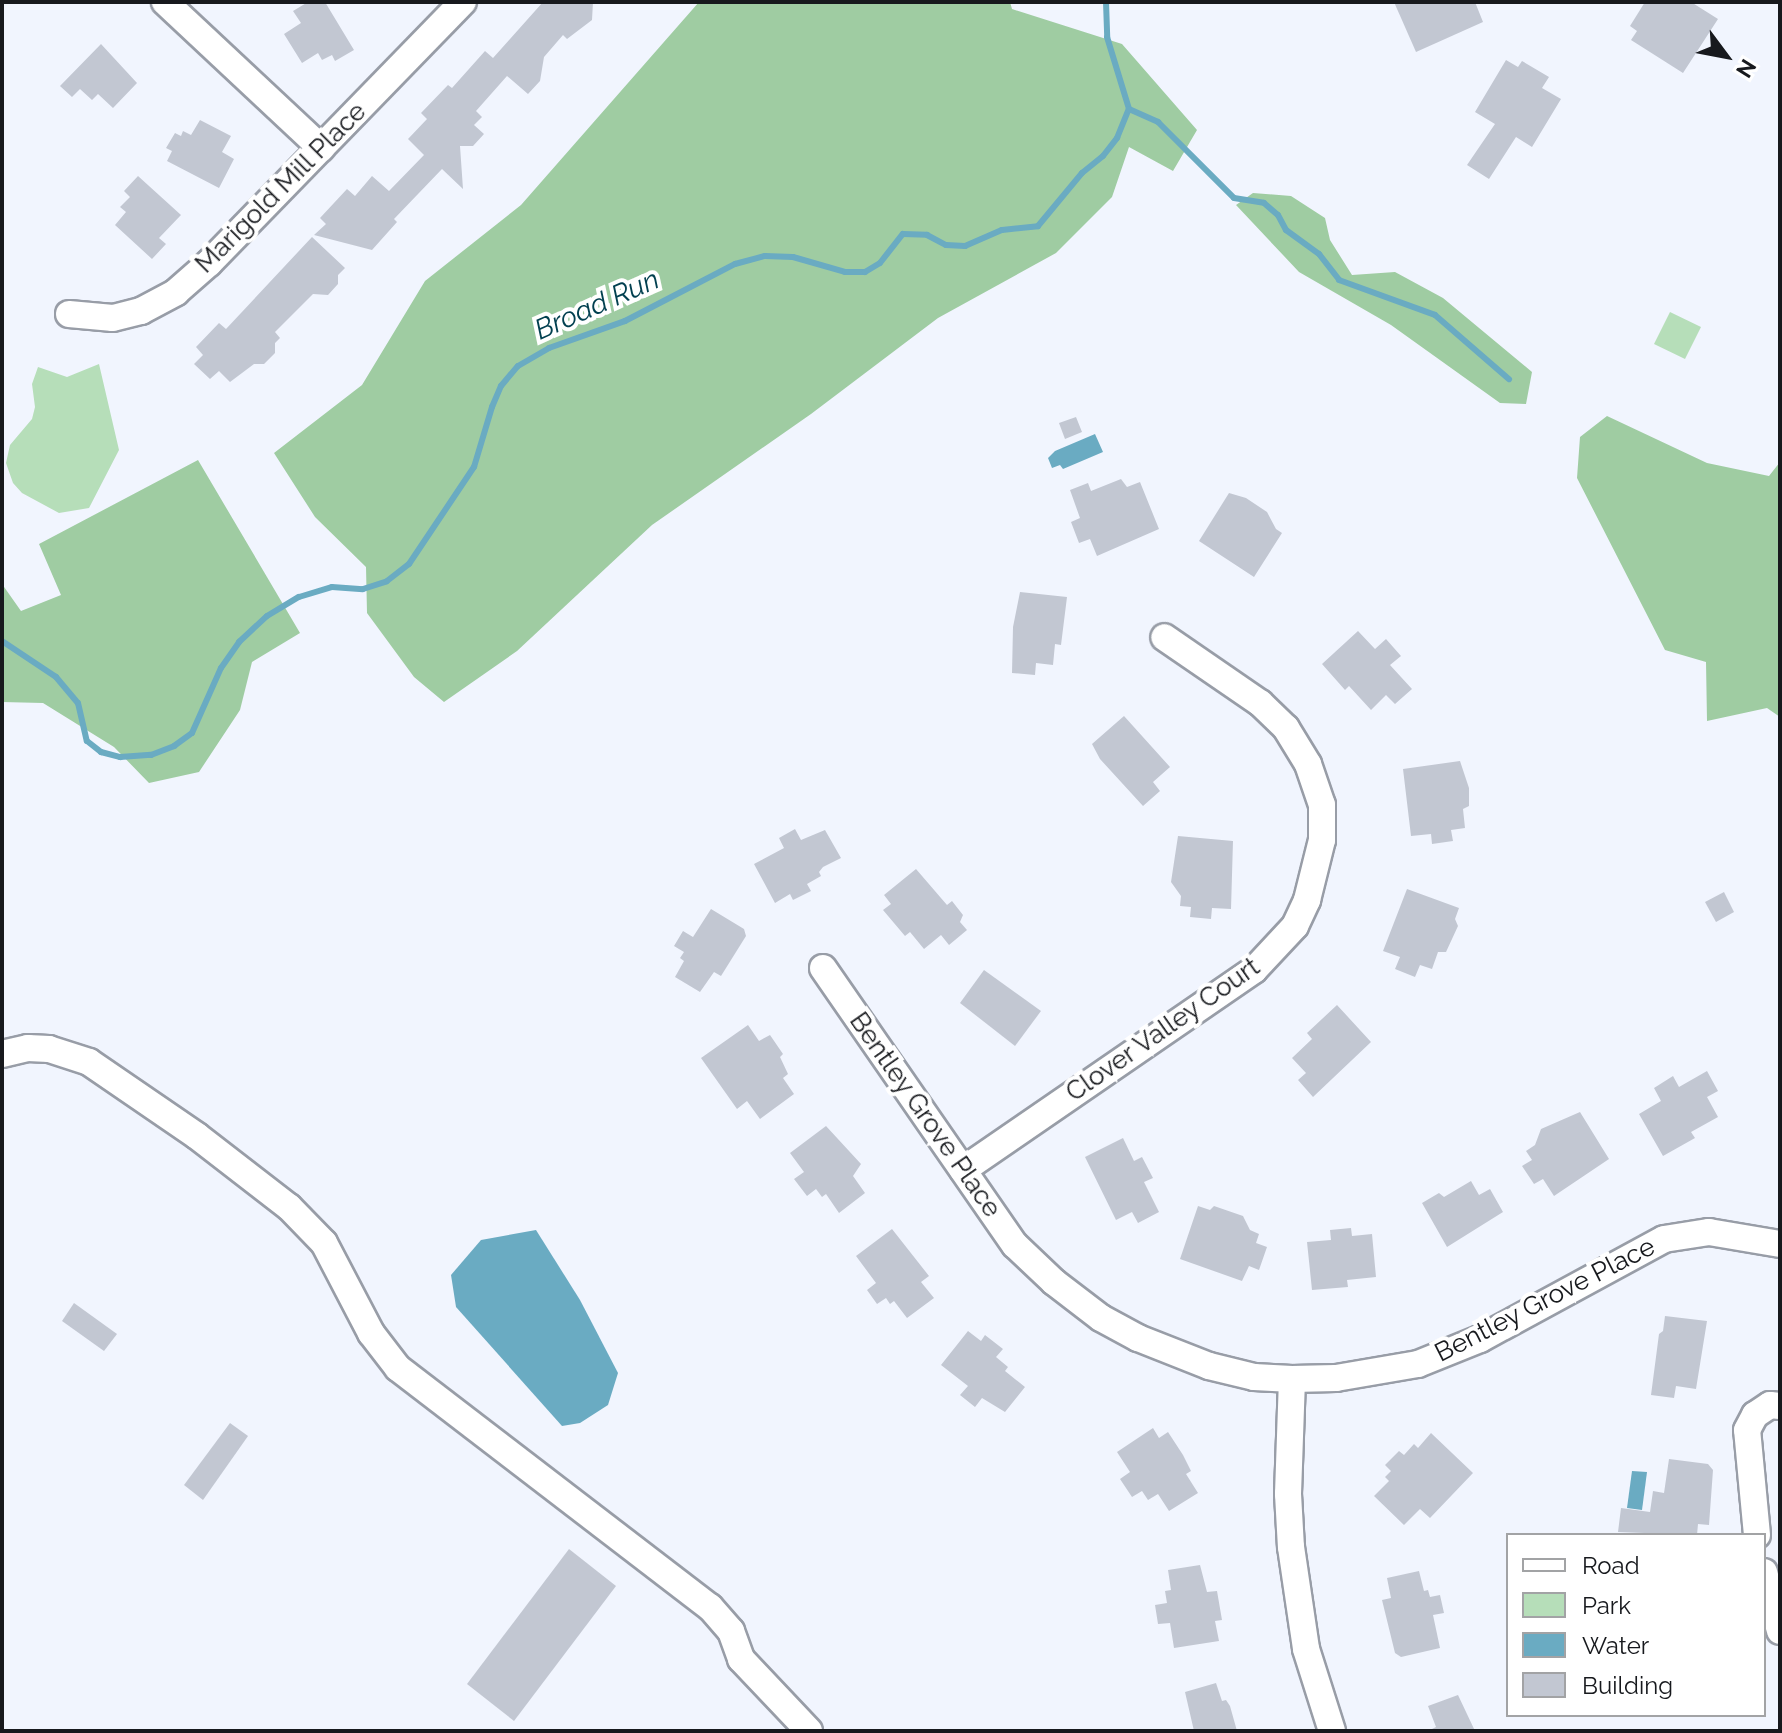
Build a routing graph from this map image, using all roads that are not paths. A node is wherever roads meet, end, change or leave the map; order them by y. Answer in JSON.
{"nodes":[{"id":1,"x":165,"y":2,"type":"edge"},
{"id":2,"x":463,"y":2,"type":"edge"},
{"id":3,"x":321,"y":148,"type":"junction"},
{"id":4,"x":69,"y":314,"type":"dead end"},
{"id":5,"x":1164,"y":637,"type":"dead end"},
{"id":6,"x":823,"y":968,"type":"dead end"},
{"id":7,"x":2,"y":1054,"type":"edge"},
{"id":8,"x":963,"y":1170,"type":"junction"},
{"id":9,"x":1780,"y":1244,"type":"edge"},
{"id":10,"x":1292,"y":1379,"type":"junction"},
{"id":11,"x":1780,"y":1406,"type":"edge"},
{"id":12,"x":1757,"y":1533,"type":"edge"},
{"id":13,"x":1766,"y":1579,"type":"edge"},
{"id":14,"x":1780,"y":1631,"type":"edge"},
{"id":15,"x":809,"y":1731,"type":"edge"},
{"id":16,"x":1332,"y":1731,"type":"edge"}],
"edges":[{"from":1,"to":3,"type":"street"},
{"from":2,"to":3,"type":"street","name":"Marigold Mill Place"},
{"from":3,"to":4,"type":"street","name":"Marigold Mill Place"},
{"from":5,"to":8,"type":"street","name":"Clover Valley Court"},
{"from":6,"to":8,"type":"street","name":"Bentley Grove Place"},
{"from":7,"to":15,"type":"street"},
{"from":8,"to":10,"type":"street","name":"Bentley Grove Place"},
{"from":9,"to":10,"type":"street","name":"Bentley Grove Place"},
{"from":10,"to":16,"type":"street"},
{"from":11,"to":12,"type":"street"},
{"from":13,"to":14,"type":"street"}]}
